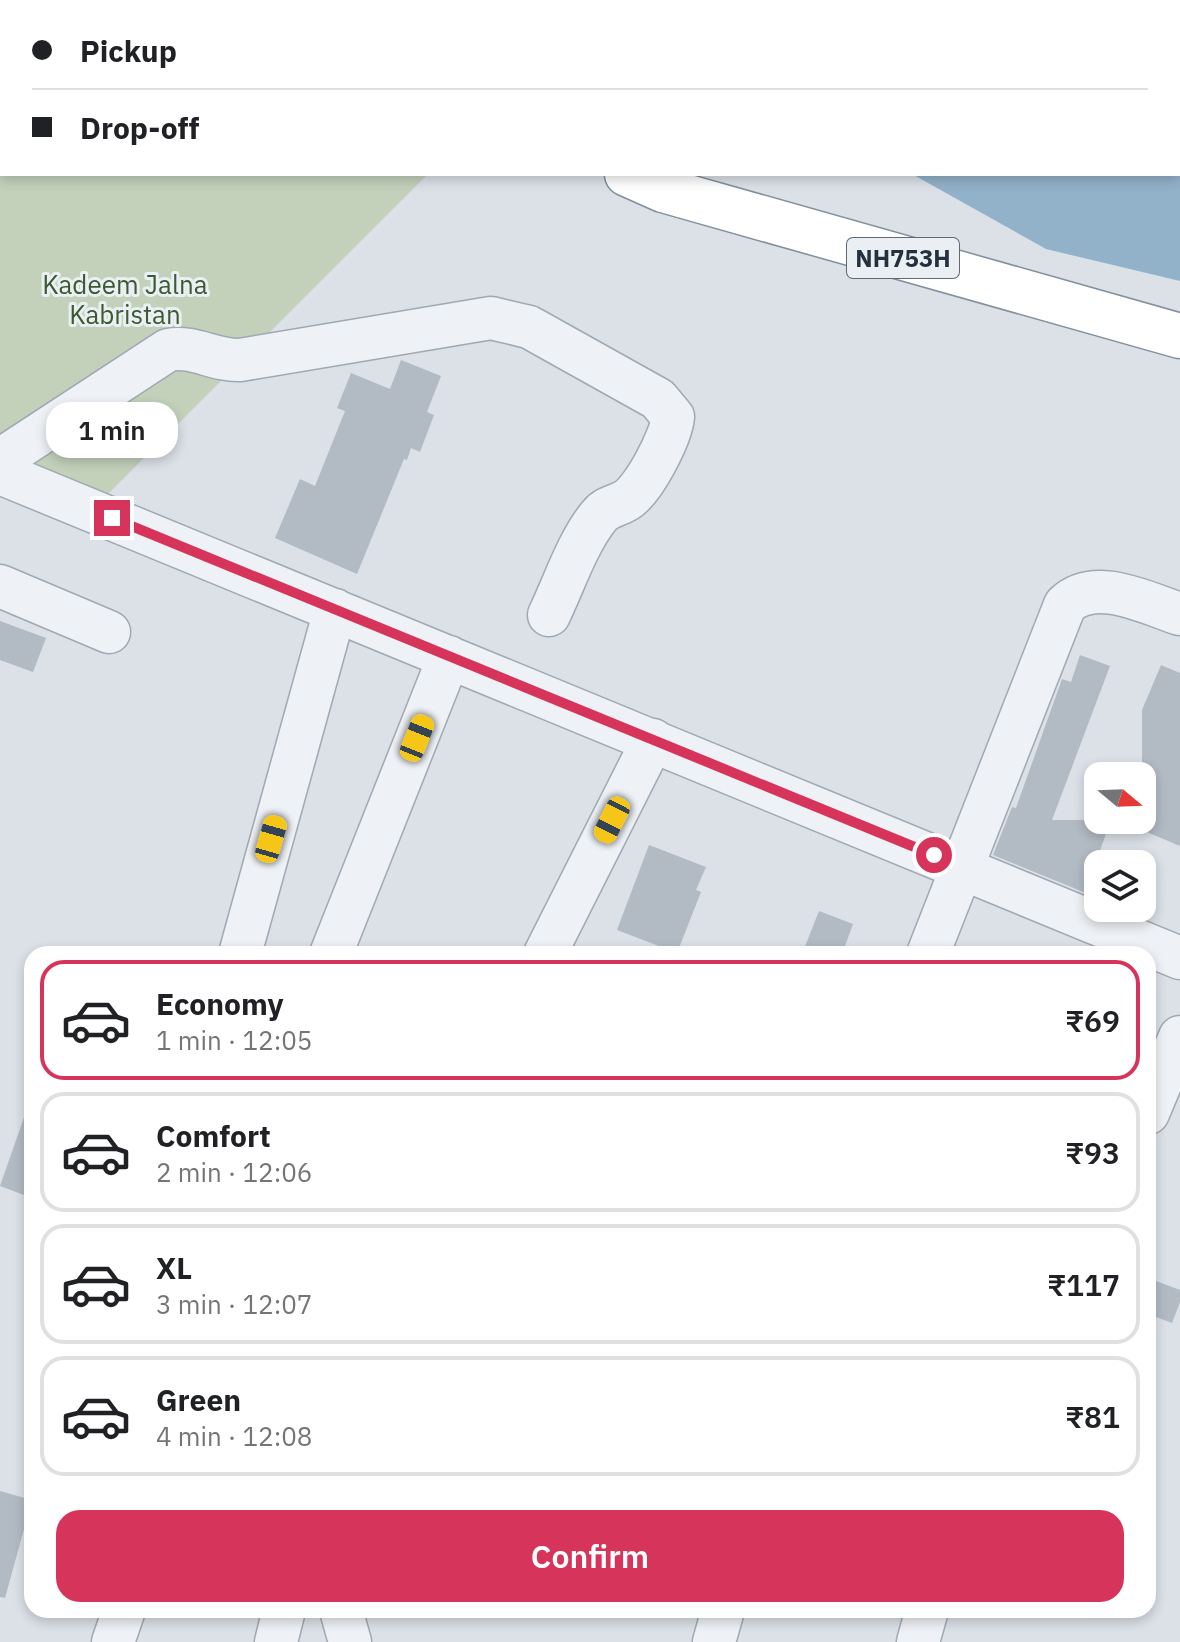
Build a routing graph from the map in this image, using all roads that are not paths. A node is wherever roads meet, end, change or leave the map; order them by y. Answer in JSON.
{"nodes":[{"id":1,"x":632,"y":176,"type":"edge"},
{"id":2,"x":1180,"y":336,"type":"edge"},
{"id":3,"x":0,"y":460,"type":"edge"},
{"id":4,"x":0,"y":473,"type":"edge"},
{"id":5,"x":0,"y":586,"type":"edge"},
{"id":6,"x":335,"y":610,"type":"junction"},
{"id":7,"x":1180,"y":614,"type":"edge"},
{"id":8,"x":549,"y":615,"type":"dead end"},
{"id":9,"x":109,"y":632,"type":"dead end"},
{"id":10,"x":449,"y":657,"type":"junction"},
{"id":11,"x":653,"y":740,"type":"junction"},
{"id":12,"x":962,"y":866,"type":"junction"},
{"id":13,"x":242,"y":946,"type":"edge"},
{"id":14,"x":334,"y":946,"type":"edge"},
{"id":15,"x":549,"y":946,"type":"edge"},
{"id":16,"x":931,"y":946,"type":"edge"},
{"id":17,"x":1152,"y":946,"type":"edge"},
{"id":18,"x":1156,"y":948,"type":"edge"},
{"id":19,"x":1180,"y":958,"type":"edge"},
{"id":20,"x":1180,"y":1037,"type":"edge"},
{"id":21,"x":1156,"y":1094,"type":"edge"},
{"id":22,"x":121,"y":1618,"type":"edge"},
{"id":23,"x":282,"y":1618,"type":"edge"},
{"id":24,"x":343,"y":1618,"type":"edge"},
{"id":25,"x":721,"y":1618,"type":"edge"},
{"id":26,"x":925,"y":1618,"type":"edge"},
{"id":27,"x":113,"y":1642,"type":"edge"},
{"id":28,"x":276,"y":1642,"type":"edge"},
{"id":29,"x":350,"y":1642,"type":"edge"},
{"id":30,"x":714,"y":1642,"type":"edge"},
{"id":31,"x":918,"y":1642,"type":"edge"}],
"edges":[{"from":1,"to":2,"type":"highway","number":"NH753H"},
{"from":3,"to":8,"type":"street"},
{"from":4,"to":6,"type":"street"},
{"from":5,"to":9,"type":"street"},
{"from":6,"to":10,"type":"street"},
{"from":6,"to":13,"type":"street"},
{"from":7,"to":12,"type":"street"},
{"from":10,"to":11,"type":"street"},
{"from":10,"to":14,"type":"street"},
{"from":11,"to":12,"type":"street"},
{"from":11,"to":15,"type":"street"},
{"from":12,"to":16,"type":"street"},
{"from":12,"to":17,"type":"street"},
{"from":18,"to":19,"type":"street"},
{"from":20,"to":21,"type":"street"},
{"from":22,"to":27,"type":"street"},
{"from":23,"to":28,"type":"street"},
{"from":24,"to":29,"type":"street"},
{"from":25,"to":30,"type":"street"},
{"from":26,"to":31,"type":"street"}]}
